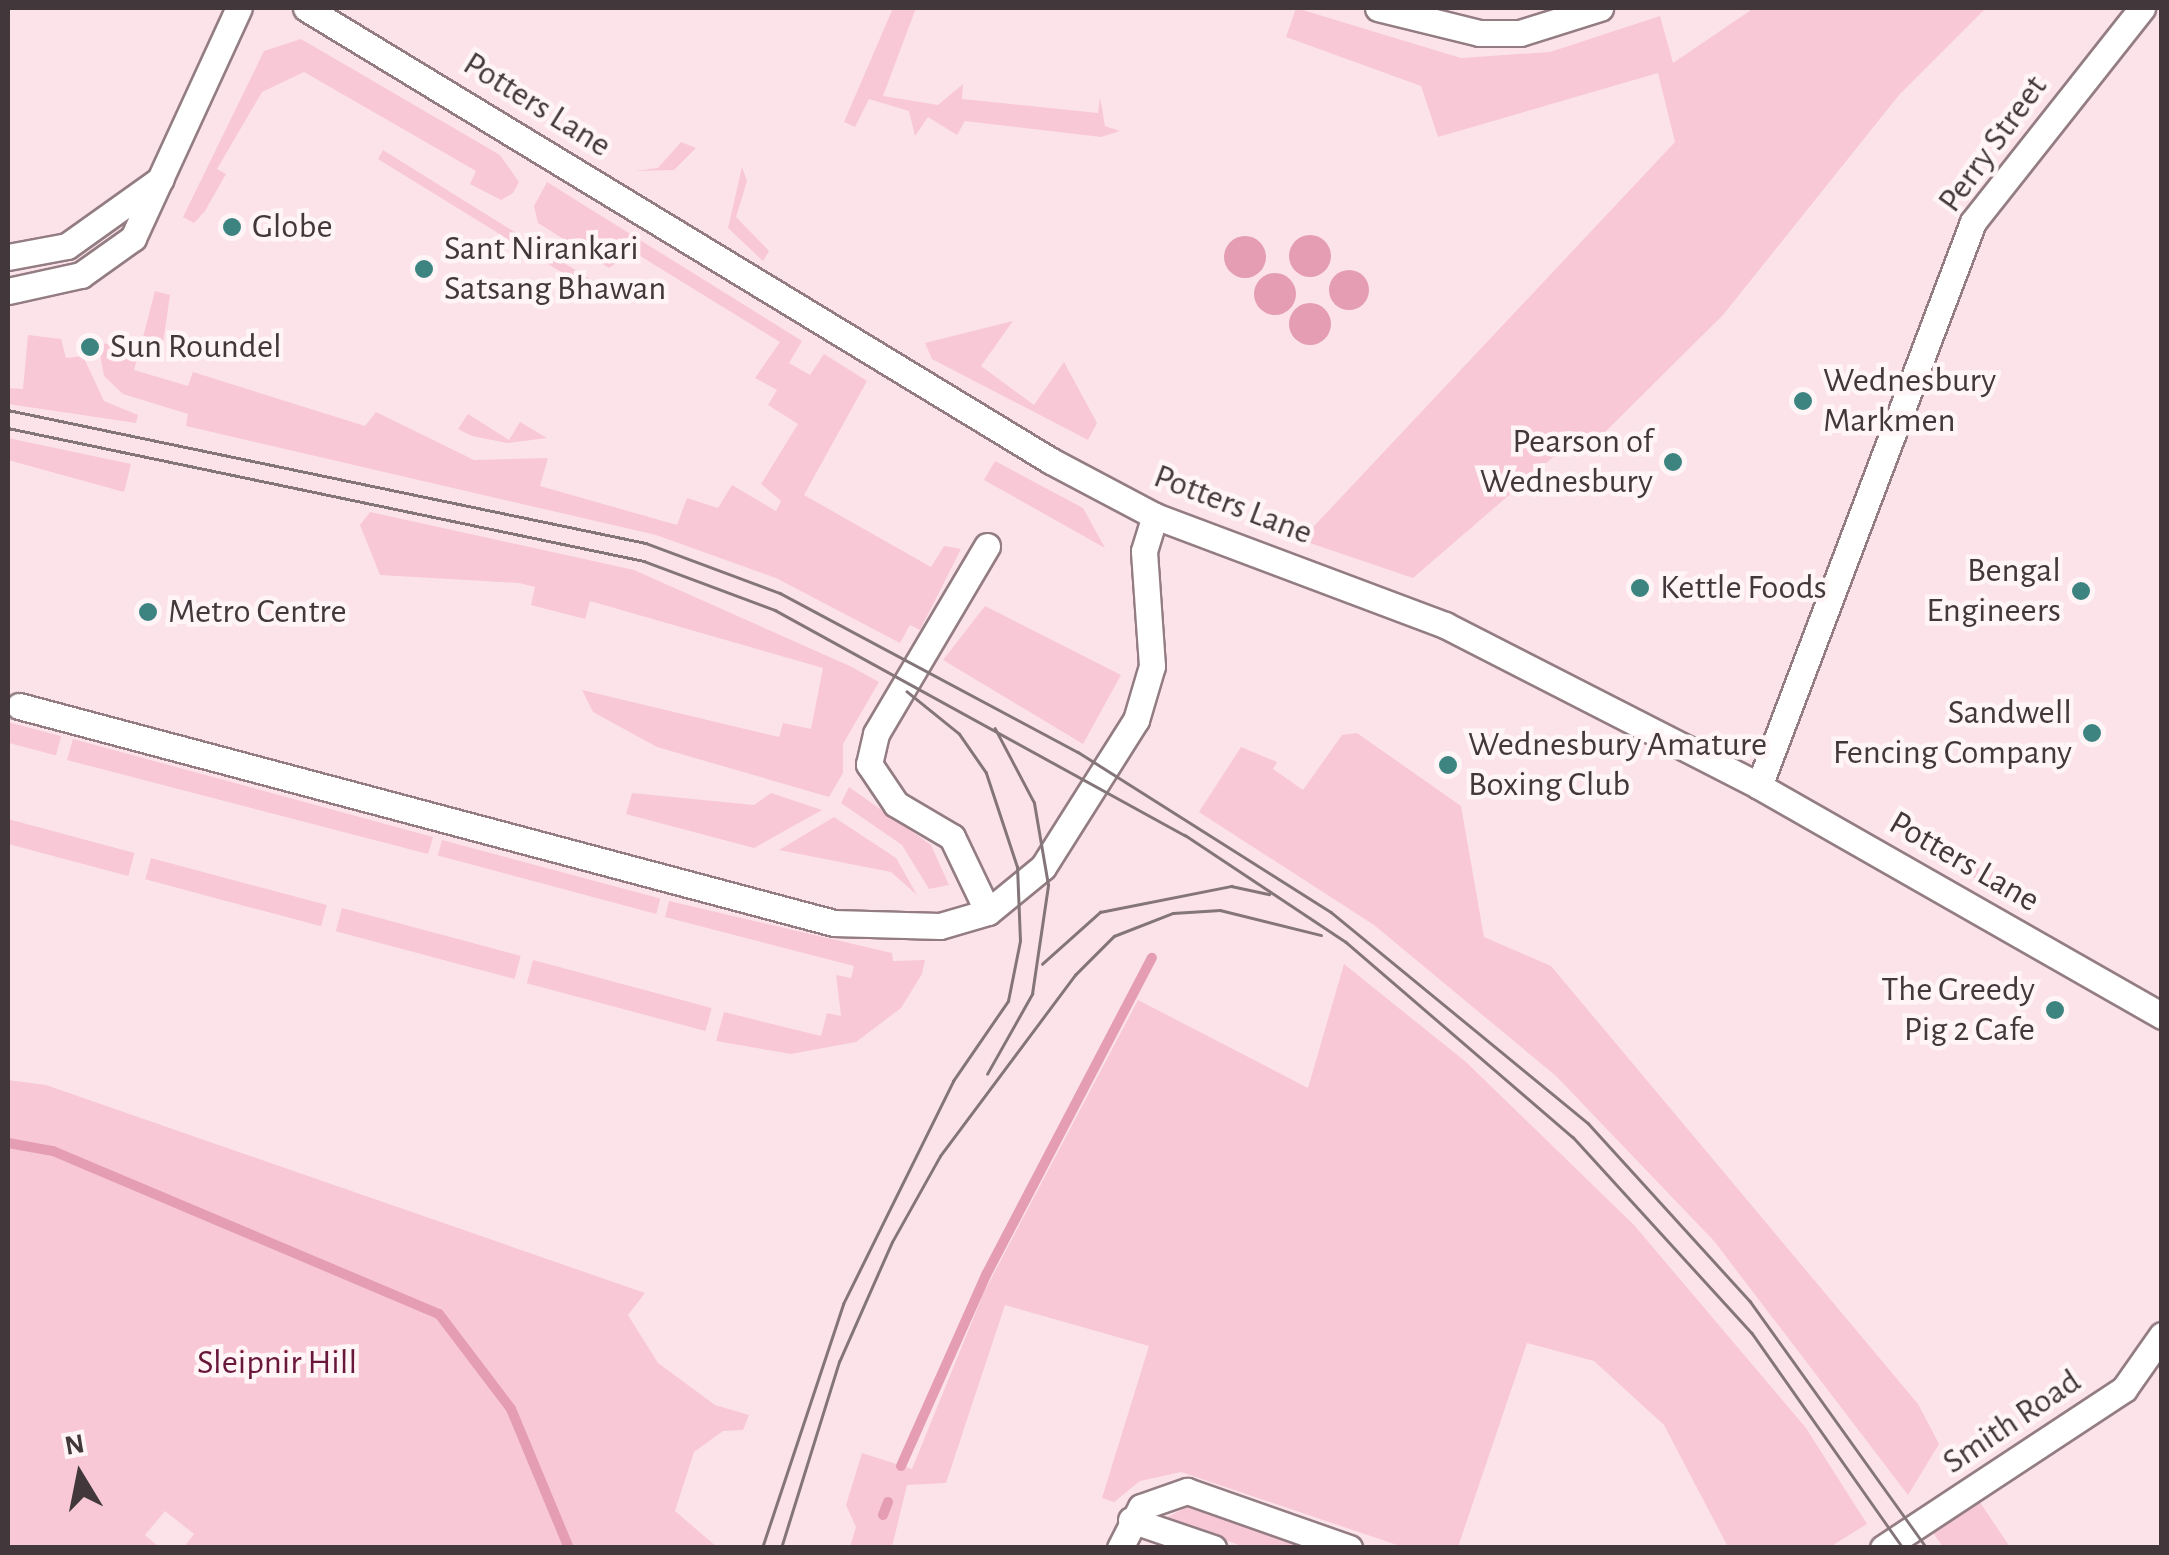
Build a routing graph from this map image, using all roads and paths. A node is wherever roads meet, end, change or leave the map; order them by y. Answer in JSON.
{"nodes":[{"id":1,"x":240,"y":8,"type":"edge"},
{"id":2,"x":306,"y":8,"type":"edge"},
{"id":3,"x":1378,"y":8,"type":"edge"},
{"id":4,"x":1600,"y":8,"type":"edge"},
{"id":5,"x":2142,"y":8,"type":"edge"},
{"id":6,"x":165,"y":176,"type":"junction"},
{"id":7,"x":8,"y":257,"type":"edge"},
{"id":8,"x":8,"y":291,"type":"edge"},
{"id":9,"x":1155,"y":516,"type":"junction"},
{"id":10,"x":986,"y":546,"type":"dead end"},
{"id":11,"x":19,"y":706,"type":"dead end"},
{"id":12,"x":1759,"y":786,"type":"junction"},
{"id":13,"x":988,"y":912,"type":"junction"},
{"id":14,"x":2162,"y":1016,"type":"edge"},
{"id":15,"x":2162,"y":1335,"type":"edge"},
{"id":16,"x":1130,"y":1520,"type":"junction"},
{"id":17,"x":1120,"y":1548,"type":"edge"},
{"id":18,"x":1212,"y":1548,"type":"edge"},
{"id":19,"x":1350,"y":1548,"type":"edge"},
{"id":20,"x":1883,"y":1548,"type":"edge"}],
"edges":[{"from":1,"to":6,"type":"street"},
{"from":2,"to":9,"type":"street","name":"Potters Lane"},
{"from":3,"to":4,"type":"street"},
{"from":5,"to":12,"type":"street","name":"Perry Street"},
{"from":6,"to":7,"type":"street"},
{"from":6,"to":8,"type":"street"},
{"from":9,"to":12,"type":"street","name":"Potters Lane"},
{"from":9,"to":13,"type":"street"},
{"from":10,"to":13,"type":"street"},
{"from":11,"to":13,"type":"street"},
{"from":12,"to":14,"type":"street","name":"Potters Lane"},
{"from":15,"to":20,"type":"street","name":"Smith Road"},
{"from":16,"to":17,"type":"street"},
{"from":16,"to":18,"type":"street"},
{"from":16,"to":19,"type":"street"}]}
